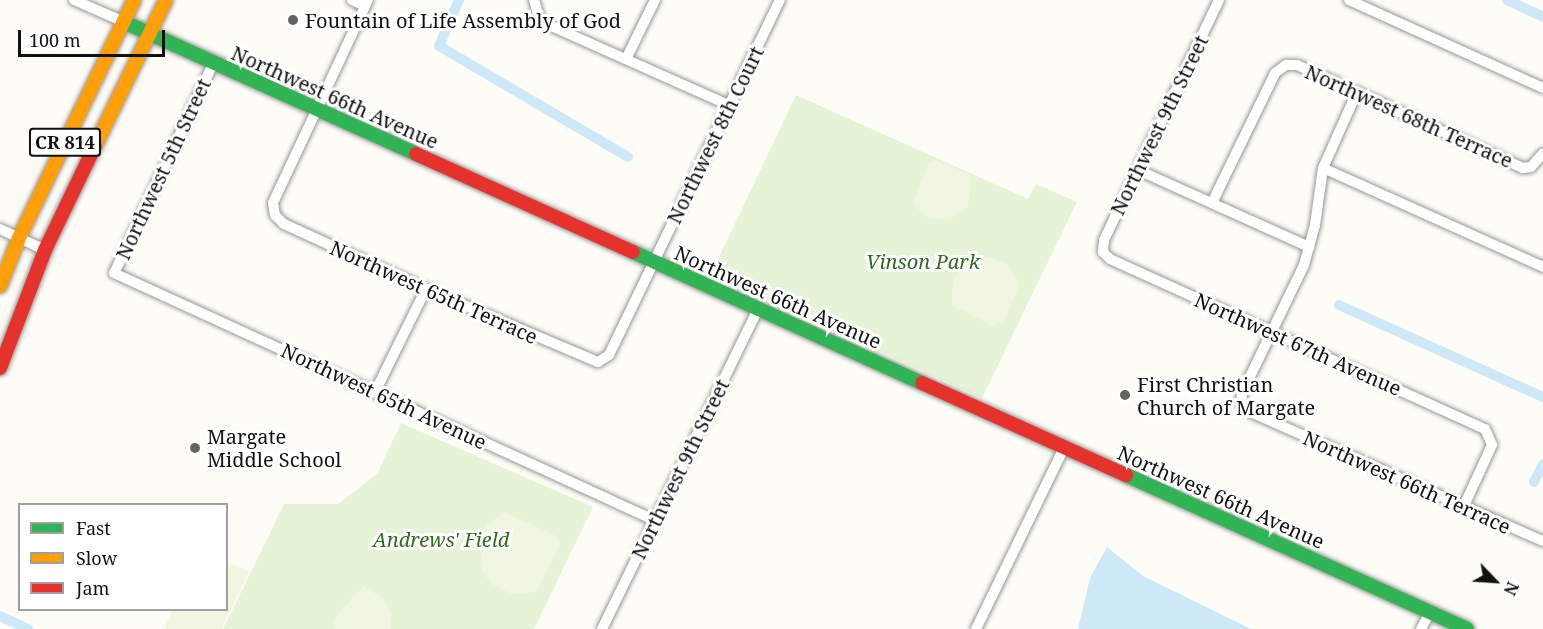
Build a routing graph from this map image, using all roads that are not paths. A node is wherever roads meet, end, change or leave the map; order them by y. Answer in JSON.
{"nodes":[{"id":1,"x":74,"y":0,"type":"edge"},
{"id":2,"x":134,"y":0,"type":"edge"},
{"id":3,"x":166,"y":0,"type":"edge"},
{"id":4,"x":352,"y":0,"type":"edge"},
{"id":5,"x":655,"y":0,"type":"edge"},
{"id":6,"x":780,"y":0,"type":"edge"},
{"id":7,"x":1219,"y":0,"type":"edge"},
{"id":8,"x":1349,"y":0,"type":"edge"},
{"id":9,"x":366,"y":3,"type":"edge"},
{"id":10,"x":534,"y":4,"type":"edge"},
{"id":11,"x":124,"y":22,"type":"junction"},
{"id":12,"x":149,"y":35,"type":"junction"},
{"id":13,"x":626,"y":59,"type":"junction"},
{"id":14,"x":213,"y":64,"type":"junction"},
{"id":15,"x":1543,"y":88,"type":"edge"},
{"id":16,"x":1357,"y":92,"type":"junction"},
{"id":17,"x":729,"y":105,"type":"junction"},
{"id":18,"x":316,"y":110,"type":"junction"},
{"id":19,"x":1543,"y":153,"type":"edge"},
{"id":20,"x":1323,"y":168,"type":"junction"},
{"id":21,"x":1138,"y":170,"type":"junction"},
{"id":22,"x":1212,"y":203,"type":"junction"},
{"id":23,"x":0,"y":229,"type":"edge"},
{"id":24,"x":19,"y":238,"type":"junction"},
{"id":25,"x":1309,"y":247,"type":"junction"},
{"id":26,"x":45,"y":250,"type":"junction"},
{"id":27,"x":1103,"y":252,"type":"joint"},
{"id":28,"x":653,"y":262,"type":"junction"},
{"id":29,"x":1543,"y":267,"type":"edge"},
{"id":30,"x":114,"y":273,"type":"joint"},
{"id":31,"x":0,"y":286,"type":"edge"},
{"id":32,"x":426,"y":289,"type":"junction"},
{"id":33,"x":758,"y":309,"type":"junction"},
{"id":34,"x":1273,"y":332,"type":"junction"},
{"id":35,"x":598,"y":362,"type":"joint"},
{"id":36,"x":0,"y":368,"type":"edge"},
{"id":37,"x":375,"y":392,"type":"junction"},
{"id":38,"x":1064,"y":448,"type":"junction"},
{"id":39,"x":1463,"y":508,"type":"junction"},
{"id":40,"x":654,"y":519,"type":"junction"},
{"id":41,"x":1543,"y":541,"type":"edge"},
{"id":42,"x":1430,"y":612,"type":"junction"},
{"id":43,"x":602,"y":629,"type":"edge"},
{"id":44,"x":976,"y":629,"type":"edge"},
{"id":45,"x":1421,"y":629,"type":"edge"},
{"id":46,"x":1467,"y":629,"type":"edge"}],
"edges":[{"from":1,"to":11,"type":"street","name":"Northwest 66th Avenue"},
{"from":2,"to":11,"type":"street","number":"CR 814"},
{"from":3,"to":12,"type":"street","number":"CR 814"},
{"from":4,"to":9,"type":"street"},
{"from":5,"to":13,"type":"street"},
{"from":6,"to":17,"type":"street","name":"Northwest 8th Court"},
{"from":7,"to":21,"type":"street","name":"Northwest 9th Street"},
{"from":8,"to":15,"type":"street"},
{"from":9,"to":18,"type":"street"},
{"from":10,"to":13,"type":"street"},
{"from":11,"to":12,"type":"street","name":"Northwest 66th Avenue"},
{"from":11,"to":24,"type":"street","number":"CR 814"},
{"from":12,"to":14,"type":"street","name":"Northwest 66th Avenue"},
{"from":12,"to":26,"type":"street","number":"CR 814"},
{"from":13,"to":17,"type":"street"},
{"from":14,"to":18,"type":"street","name":"Northwest 66th Avenue"},
{"from":14,"to":30,"type":"street","name":"Northwest 5th Street"},
{"from":16,"to":19,"type":"street","name":"Northwest 68th Terrace"},
{"from":16,"to":20,"type":"street"},
{"from":16,"to":22,"type":"street","name":"Northwest 68th Terrace"},
{"from":17,"to":28,"type":"street","name":"Northwest 8th Court"},
{"from":18,"to":28,"type":"street","name":"Northwest 66th Avenue"},
{"from":18,"to":32,"type":"street","name":"Northwest 65th Terrace"},
{"from":20,"to":25,"type":"street"},
{"from":20,"to":29,"type":"street"},
{"from":21,"to":22,"type":"street"},
{"from":21,"to":27,"type":"street","name":"Northwest 9th Street"},
{"from":22,"to":25,"type":"street"},
{"from":23,"to":24,"type":"street"},
{"from":24,"to":26,"type":"street"},
{"from":24,"to":31,"type":"street","number":"CR 814"},
{"from":25,"to":34,"type":"street"},
{"from":26,"to":36,"type":"street","number":"CR 814"},
{"from":27,"to":34,"type":"street","name":"Northwest 67th Avenue"},
{"from":28,"to":33,"type":"street","name":"Northwest 66th Avenue"},
{"from":28,"to":35,"type":"street","name":"Northwest 8th Court"},
{"from":30,"to":37,"type":"street","name":"Northwest 65th Avenue"},
{"from":32,"to":35,"type":"street","name":"Northwest 65th Terrace"},
{"from":32,"to":37,"type":"street"},
{"from":33,"to":38,"type":"street","name":"Northwest 66th Avenue"},
{"from":33,"to":40,"type":"street","name":"Northwest 9th Street"},
{"from":34,"to":39,"type":"street","name":"Northwest 67th Avenue"},
{"from":34,"to":39,"type":"street","name":"Northwest 66th Terrace"},
{"from":37,"to":40,"type":"street","name":"Northwest 65th Avenue"},
{"from":38,"to":42,"type":"street","name":"Northwest 66th Avenue"},
{"from":38,"to":44,"type":"street"},
{"from":39,"to":41,"type":"street","name":"Northwest 66th Terrace"},
{"from":40,"to":43,"type":"street","name":"Northwest 9th Street"},
{"from":42,"to":45,"type":"street"},
{"from":42,"to":46,"type":"street","name":"Northwest 66th Avenue"}]}
